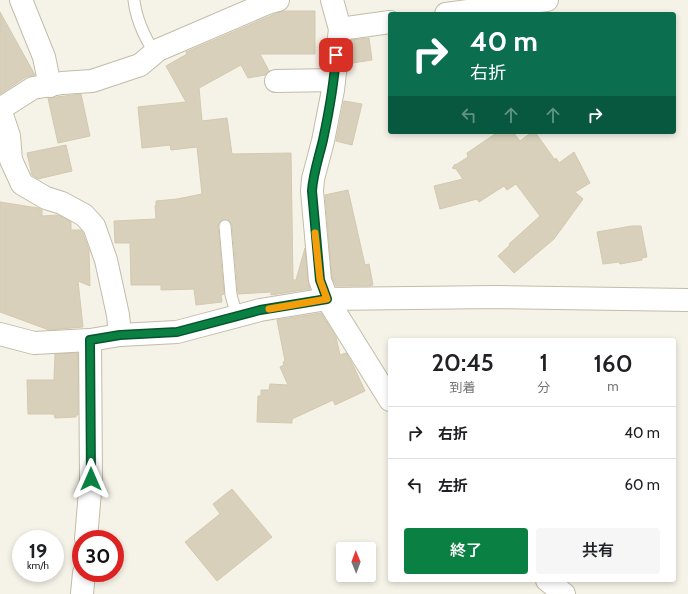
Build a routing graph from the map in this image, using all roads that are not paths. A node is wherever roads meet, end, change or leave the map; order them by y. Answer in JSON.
{"nodes":[{"id":1,"x":21,"y":0,"type":"edge"},
{"id":2,"x":134,"y":0,"type":"edge"},
{"id":3,"x":278,"y":0,"type":"edge"},
{"id":4,"x":332,"y":0,"type":"edge"},
{"id":5,"x":547,"y":0,"type":"edge"},
{"id":6,"x":460,"y":12,"type":"edge"},
{"id":7,"x":388,"y":22,"type":"edge"},
{"id":8,"x":340,"y":29,"type":"junction"},
{"id":9,"x":154,"y":52,"type":"junction"},
{"id":10,"x":334,"y":80,"type":"junction"},
{"id":11,"x":276,"y":81,"type":"dead end"},
{"id":12,"x":50,"y":86,"type":"junction"},
{"id":13,"x":0,"y":109,"type":"edge"},
{"id":14,"x":225,"y":226,"type":"dead end"},
{"id":15,"x":327,"y":299,"type":"junction"},
{"id":16,"x":688,"y":300,"type":"edge"},
{"id":17,"x":237,"y":316,"type":"junction"},
{"id":18,"x":0,"y":334,"type":"edge"},
{"id":19,"x":120,"y":335,"type":"junction"},
{"id":20,"x":90,"y":340,"type":"junction"},
{"id":21,"x":388,"y":397,"type":"edge"},
{"id":22,"x":87,"y":530,"type":"edge"},
{"id":23,"x":83,"y":582,"type":"edge"},
{"id":24,"x":549,"y":582,"type":"edge"},
{"id":25,"x":82,"y":594,"type":"edge"},
{"id":26,"x":564,"y":594,"type":"edge"}],
"edges":[{"from":1,"to":12,"type":"street"},
{"from":2,"to":9,"type":"lane"},
{"from":3,"to":9,"type":"street"},
{"from":4,"to":8,"type":"street"},
{"from":5,"to":6,"type":"street"},
{"from":7,"to":8,"type":"street"},
{"from":8,"to":10,"type":"street"},
{"from":9,"to":12,"type":"street"},
{"from":10,"to":11,"type":"street"},
{"from":10,"to":15,"type":"street"},
{"from":12,"to":13,"type":"street"},
{"from":13,"to":19,"type":"street"},
{"from":14,"to":17,"type":"lane"},
{"from":15,"to":16,"type":"street"},
{"from":15,"to":17,"type":"street"},
{"from":15,"to":21,"type":"street"},
{"from":17,"to":19,"type":"street"},
{"from":18,"to":20,"type":"street"},
{"from":19,"to":20,"type":"street"},
{"from":20,"to":22,"type":"street"},
{"from":23,"to":25,"type":"street"},
{"from":24,"to":26,"type":"street"}]}
